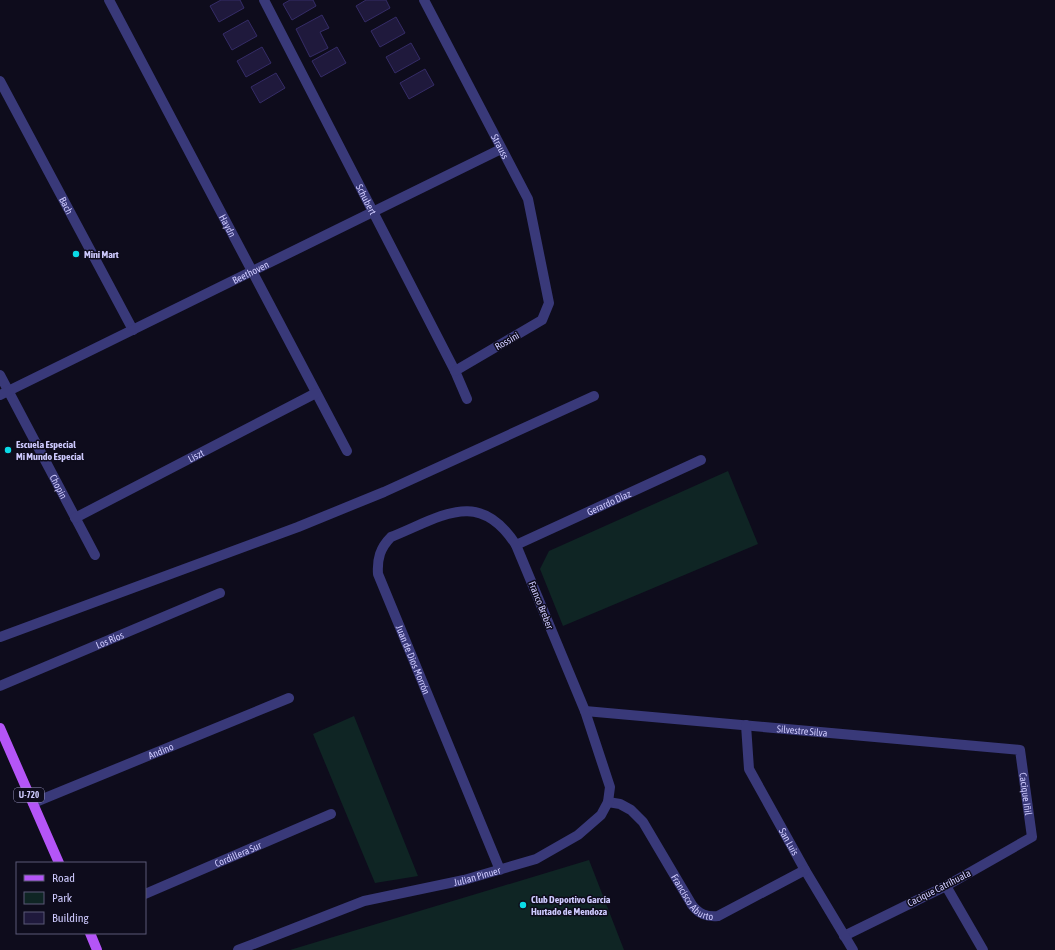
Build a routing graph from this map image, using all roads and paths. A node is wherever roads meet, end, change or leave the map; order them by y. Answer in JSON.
{"nodes":[{"id":1,"x":109,"y":0,"type":"edge"},
{"id":2,"x":264,"y":0,"type":"edge"},
{"id":3,"x":424,"y":0,"type":"edge"},
{"id":4,"x":0,"y":81,"type":"edge"},
{"id":5,"x":501,"y":149,"type":"junction"},
{"id":6,"x":373,"y":212,"type":"junction"},
{"id":7,"x":252,"y":271,"type":"junction"},
{"id":8,"x":549,"y":302,"type":"joint"},
{"id":9,"x":133,"y":330,"type":"junction"},
{"id":10,"x":455,"y":371,"type":"junction"},
{"id":11,"x":0,"y":375,"type":"edge"},
{"id":12,"x":4,"y":393,"type":"edge"},
{"id":13,"x":316,"y":393,"type":"junction"},
{"id":14,"x":594,"y":396,"type":"dead end"},
{"id":15,"x":467,"y":399,"type":"dead end"},
{"id":16,"x":347,"y":451,"type":"dead end"},
{"id":17,"x":701,"y":460,"type":"dead end"},
{"id":18,"x":480,"y":512,"type":"joint"},
{"id":19,"x":75,"y":518,"type":"junction"},
{"id":20,"x":516,"y":545,"type":"junction"},
{"id":21,"x":95,"y":555,"type":"dead end"},
{"id":22,"x":220,"y":593,"type":"dead end"},
{"id":23,"x":0,"y":637,"type":"edge"},
{"id":24,"x":0,"y":686,"type":"edge"},
{"id":25,"x":289,"y":698,"type":"dead end"},
{"id":26,"x":585,"y":711,"type":"junction"},
{"id":27,"x":746,"y":725,"type":"junction"},
{"id":28,"x":0,"y":728,"type":"edge"},
{"id":29,"x":1020,"y":750,"type":"joint"},
{"id":30,"x":608,"y":802,"type":"junction"},
{"id":31,"x":33,"y":803,"type":"junction"},
{"id":32,"x":331,"y":814,"type":"dead end"},
{"id":33,"x":1032,"y":837,"type":"joint"},
{"id":34,"x":59,"y":862,"type":"edge"},
{"id":35,"x":500,"y":870,"type":"junction"},
{"id":36,"x":805,"y":870,"type":"junction"},
{"id":37,"x":946,"y":886,"type":"junction"},
{"id":38,"x":146,"y":894,"type":"edge"},
{"id":39,"x":90,"y":934,"type":"edge"},
{"id":40,"x":844,"y":936,"type":"junction"},
{"id":41,"x":97,"y":950,"type":"edge"},
{"id":42,"x":238,"y":950,"type":"edge"},
{"id":43,"x":853,"y":950,"type":"edge"},
{"id":44,"x":983,"y":950,"type":"edge"}],
"edges":[{"from":1,"to":7,"type":"street","name":"Haydn"},
{"from":2,"to":6,"type":"street","name":"Schubert"},
{"from":3,"to":5,"type":"street","name":"Strauss"},
{"from":4,"to":9,"type":"street","name":"Bach"},
{"from":5,"to":6,"type":"street","name":"Beethoven"},
{"from":5,"to":8,"type":"street","name":"Strauss"},
{"from":6,"to":7,"type":"street","name":"Beethoven"},
{"from":6,"to":10,"type":"street","name":"Schubert"},
{"from":7,"to":9,"type":"street","name":"Beethoven"},
{"from":7,"to":13,"type":"street","name":"Haydn"},
{"from":8,"to":10,"type":"street","name":"Rossini"},
{"from":9,"to":12,"type":"street","name":"Beethoven"},
{"from":10,"to":15,"type":"street","name":"Schubert"},
{"from":11,"to":12,"type":"street","name":"Chopin"},
{"from":12,"to":19,"type":"street","name":"Chopin"},
{"from":13,"to":16,"type":"street","name":"Haydn"},
{"from":13,"to":19,"type":"street","name":"Liszt"},
{"from":14,"to":23,"type":"street"},
{"from":17,"to":20,"type":"street","name":"Gerardo Díaz"},
{"from":18,"to":20,"type":"street","name":"Franco Breber"},
{"from":18,"to":35,"type":"street","name":"Juan de Dios Morrón"},
{"from":19,"to":21,"type":"street","name":"Chopin"},
{"from":20,"to":26,"type":"street","name":"Franco Breber"},
{"from":22,"to":24,"type":"street","name":"Los Ríos"},
{"from":25,"to":31,"type":"street","name":"Andino"},
{"from":26,"to":27,"type":"street","name":"Silvestre Silva"},
{"from":26,"to":30,"type":"street","name":"Julian Pinuer"},
{"from":27,"to":29,"type":"street","name":"Silvestre Silva"},
{"from":27,"to":36,"type":"street","name":"San Luis"},
{"from":28,"to":31,"type":"main road","number":"U-720"},
{"from":29,"to":33,"type":"street","name":"Cacique Iñil"},
{"from":30,"to":35,"type":"street","name":"Julian Pinuer"},
{"from":30,"to":36,"type":"street","name":"Francisco Aburto"},
{"from":31,"to":34,"type":"main road","number":"U-720"},
{"from":32,"to":38,"type":"street","name":"Cordillera Sur"},
{"from":33,"to":37,"type":"street","name":"Cacique Catrihuala"},
{"from":35,"to":42,"type":"street","name":"Julian Pinuer"},
{"from":36,"to":40,"type":"street","name":"San Luis"},
{"from":37,"to":40,"type":"street","name":"Cacique Catrihuala"},
{"from":37,"to":44,"type":"street"},
{"from":39,"to":41,"type":"main road"},
{"from":40,"to":43,"type":"street","name":"San Luis"}]}
